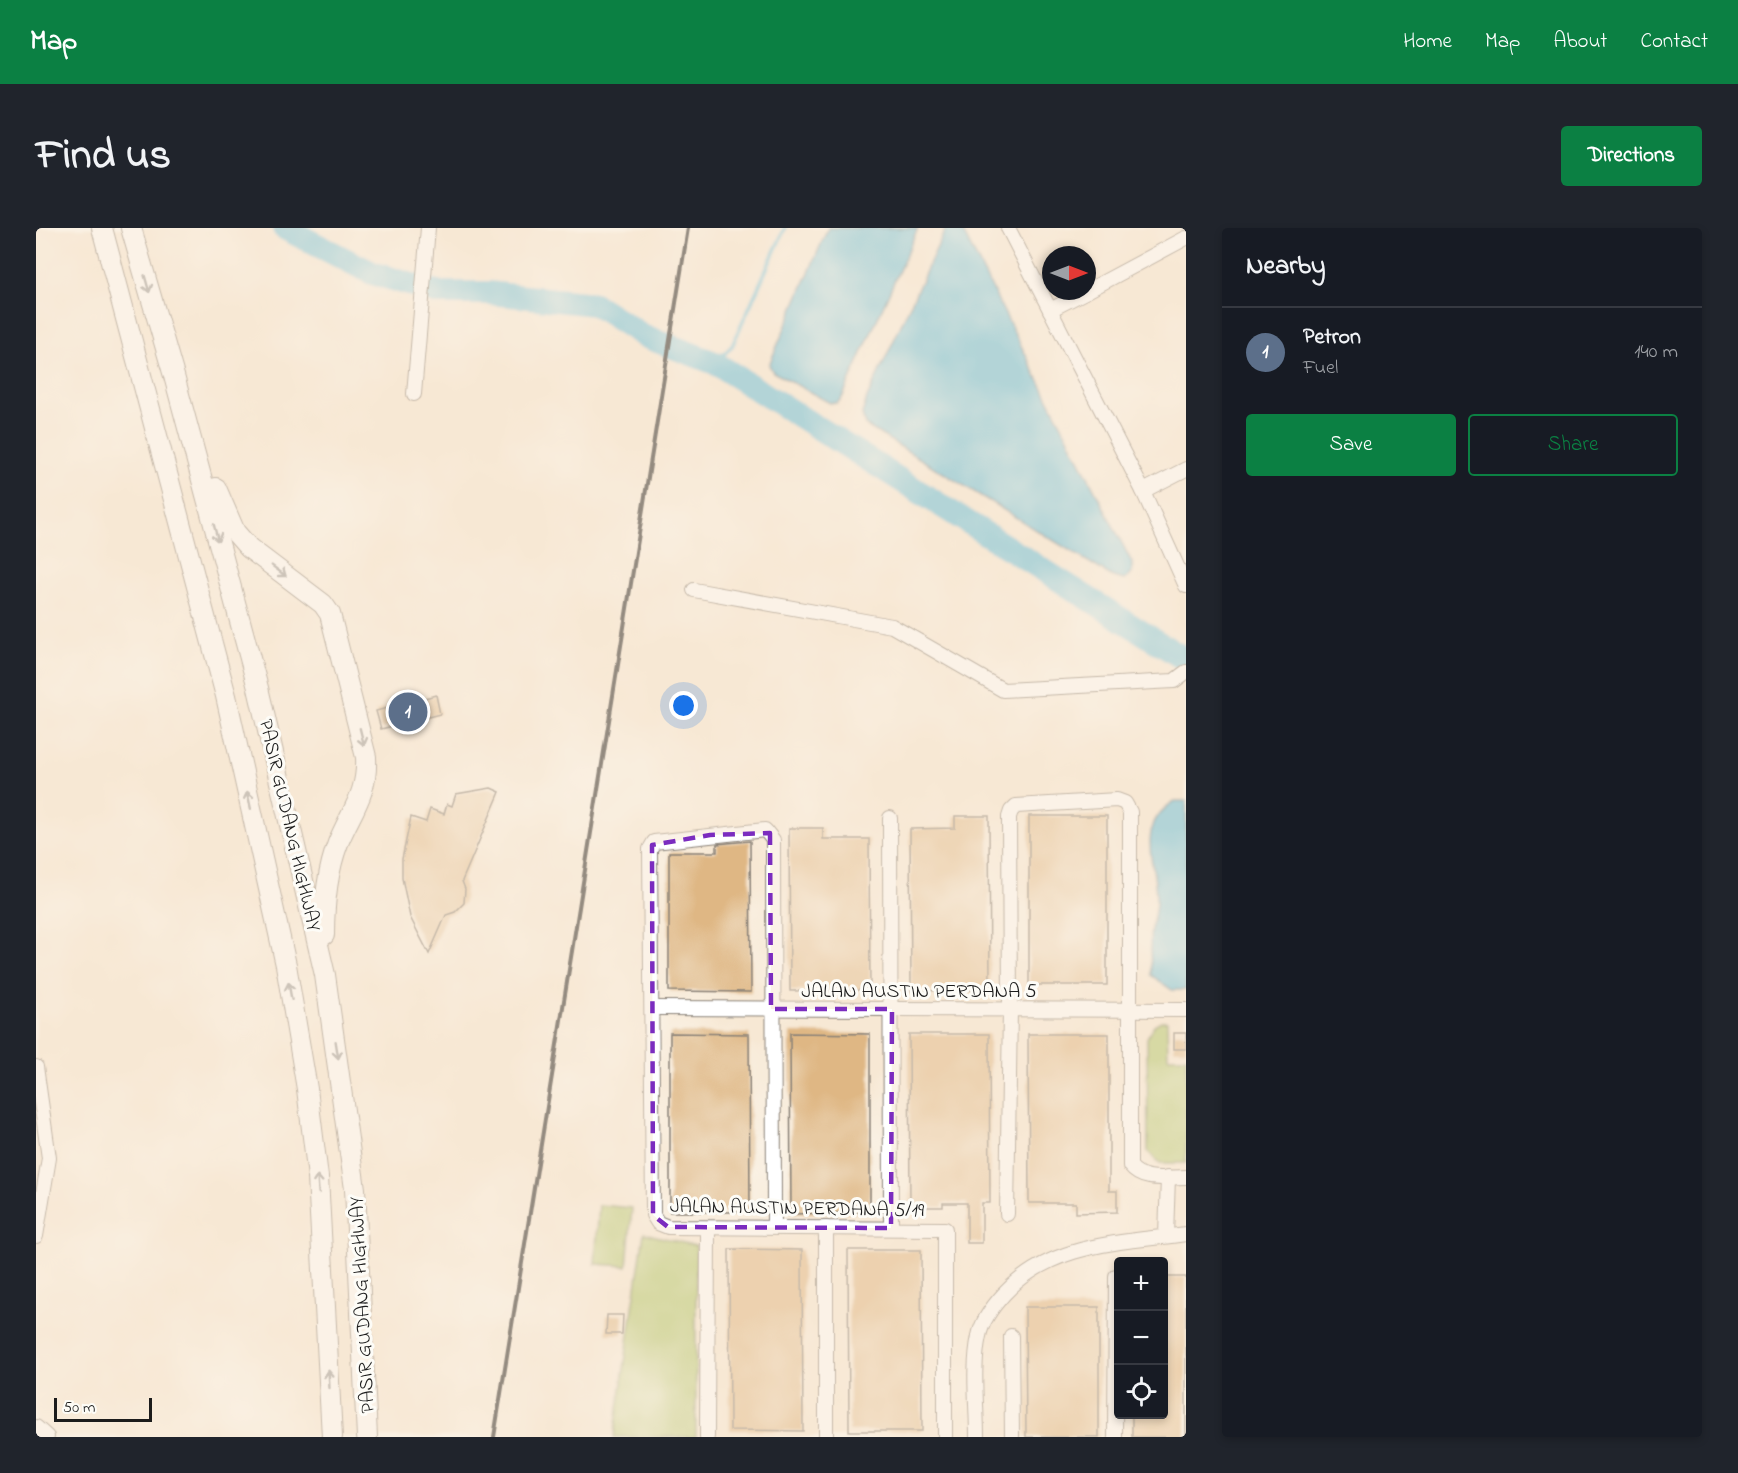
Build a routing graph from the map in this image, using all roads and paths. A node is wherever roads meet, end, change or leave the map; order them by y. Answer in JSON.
{"nodes":[{"id":1,"x":131,"y":228,"type":"edge"},
{"id":2,"x":428,"y":228,"type":"edge"},
{"id":3,"x":1008,"y":228,"type":"edge"},
{"id":4,"x":103,"y":229,"type":"edge"},
{"id":5,"x":1186,"y":238,"type":"edge"},
{"id":6,"x":1096,"y":286,"type":"edge"},
{"id":7,"x":1069,"y":300,"type":"edge"},
{"id":8,"x":1050,"y":310,"type":"junction"},
{"id":9,"x":174,"y":376,"type":"junction"},
{"id":10,"x":414,"y":394,"type":"dead end"},
{"id":11,"x":1186,"y":469,"type":"edge"},
{"id":12,"x":1143,"y":491,"type":"junction"},
{"id":13,"x":1186,"y":586,"type":"edge"},
{"id":14,"x":694,"y":590,"type":"dead end"},
{"id":15,"x":1186,"y":672,"type":"edge"},
{"id":16,"x":890,"y":818,"type":"dead end"},
{"id":17,"x":325,"y":975,"type":"junction"},
{"id":18,"x":653,"y":1008,"type":"junction"},
{"id":19,"x":771,"y":1009,"type":"junction"},
{"id":20,"x":892,"y":1009,"type":"junction"},
{"id":21,"x":1010,"y":1009,"type":"junction"},
{"id":22,"x":1130,"y":1010,"type":"junction"},
{"id":23,"x":1186,"y":1010,"type":"edge"},
{"id":24,"x":36,"y":1067,"type":"edge"},
{"id":25,"x":1176,"y":1177,"type":"edge"},
{"id":26,"x":1006,"y":1214,"type":"dead end"},
{"id":27,"x":708,"y":1228,"type":"junction"},
{"id":28,"x":774,"y":1228,"type":"junction"},
{"id":29,"x":826,"y":1228,"type":"junction"},
{"id":30,"x":891,"y":1228,"type":"junction"},
{"id":31,"x":1176,"y":1235,"type":"edge"},
{"id":32,"x":36,"y":1236,"type":"edge"},
{"id":33,"x":1116,"y":1311,"type":"edge"},
{"id":34,"x":1011,"y":1336,"type":"dead end"},
{"id":35,"x":368,"y":1405,"type":"junction"},
{"id":36,"x":36,"y":1427,"type":"edge"},
{"id":37,"x":47,"y":1437,"type":"edge"},
{"id":38,"x":332,"y":1437,"type":"edge"},
{"id":39,"x":367,"y":1437,"type":"edge"},
{"id":40,"x":373,"y":1437,"type":"edge"},
{"id":41,"x":707,"y":1437,"type":"edge"},
{"id":42,"x":826,"y":1437,"type":"edge"},
{"id":43,"x":945,"y":1437,"type":"edge"},
{"id":44,"x":977,"y":1437,"type":"edge"},
{"id":45,"x":1012,"y":1437,"type":"edge"},
{"id":46,"x":1115,"y":1437,"type":"edge"}],
"edges":[{"from":1,"to":9,"type":"highway","name":"PASIR GUDANG HIGHWAY","one_way":true},
{"from":2,"to":10,"type":"street"},
{"from":3,"to":8,"type":"street"},
{"from":38,"to":4,"type":"highway","name":"PASIR GUDANG HIGHWAY","one_way":true},
{"from":5,"to":6,"type":"street"},
{"from":7,"to":8,"type":"street"},
{"from":8,"to":12,"type":"street"},
{"from":9,"to":17,"type":"highway","name":"PASIR GUDANG HIGHWAY","one_way":true},
{"from":9,"to":17,"type":"highway","one_way":true},
{"from":11,"to":12,"type":"street"},
{"from":12,"to":13,"type":"street"},
{"from":14,"to":15,"type":"street"},
{"from":16,"to":20,"type":"street"},
{"from":17,"to":35,"type":"highway","name":"PASIR GUDANG HIGHWAY","one_way":true},
{"from":18,"to":19,"type":"street","name":"JALAN AUSTIN PERDANA 5"},
{"from":18,"to":19,"type":"street"},
{"from":18,"to":27,"type":"street","name":"JALAN AUSTIN PERDANA 5/19"},
{"from":19,"to":20,"type":"street","name":"JALAN AUSTIN PERDANA 5"},
{"from":19,"to":28,"type":"street"},
{"from":20,"to":21,"type":"street","name":"JALAN AUSTIN PERDANA 5"},
{"from":20,"to":30,"type":"street"},
{"from":21,"to":22,"type":"street","name":"JALAN AUSTIN PERDANA 5"},
{"from":21,"to":22,"type":"street"},
{"from":21,"to":26,"type":"street"},
{"from":22,"to":23,"type":"street","name":"JALAN AUSTIN PERDANA 5"},
{"from":22,"to":25,"type":"street"},
{"from":24,"to":32,"type":"street"},
{"from":25,"to":31,"type":"street"},
{"from":27,"to":28,"type":"street","name":"JALAN AUSTIN PERDANA 5/19"},
{"from":27,"to":41,"type":"street"},
{"from":28,"to":29,"type":"street","name":"JALAN AUSTIN PERDANA 5/19"},
{"from":29,"to":30,"type":"street","name":"JALAN AUSTIN PERDANA 5/19"},
{"from":29,"to":42,"type":"street"},
{"from":30,"to":43,"type":"street","name":"JALAN AUSTIN PERDANA 5/19"},
{"from":31,"to":44,"type":"street"},
{"from":33,"to":46,"type":"street"},
{"from":34,"to":45,"type":"street"},
{"from":35,"to":39,"type":"highway","name":"PASIR GUDANG HIGHWAY"},
{"from":35,"to":40,"type":"highway"},
{"from":36,"to":37,"type":"street"}]}
